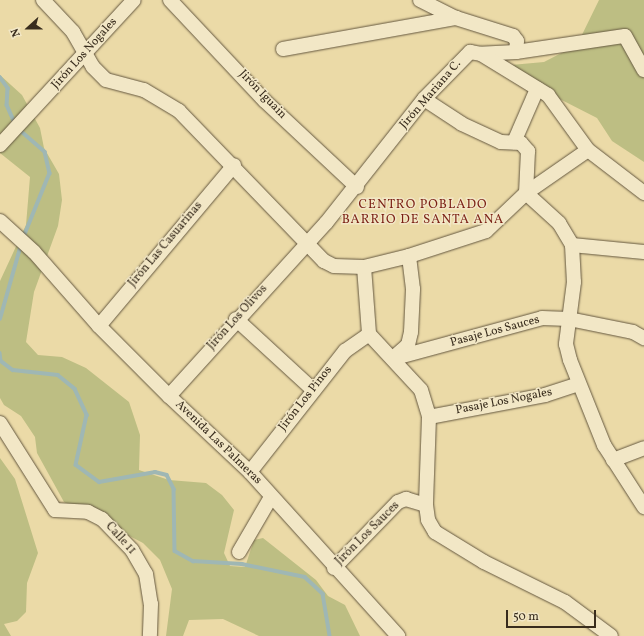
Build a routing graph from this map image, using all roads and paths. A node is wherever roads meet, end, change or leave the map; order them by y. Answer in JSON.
{"nodes":[{"id":1,"x":43,"y":0,"type":"edge"},
{"id":2,"x":134,"y":0,"type":"edge"},
{"id":3,"x":170,"y":0,"type":"edge"},
{"id":4,"x":420,"y":0,"type":"edge"},
{"id":5,"x":456,"y":18,"type":"junction"},
{"id":6,"x":283,"y":49,"type":"dead end"},
{"id":7,"x":86,"y":52,"type":"junction"},
{"id":8,"x":516,"y":52,"type":"junction"},
{"id":9,"x":481,"y":54,"type":"junction"},
{"id":10,"x":644,"y":70,"type":"edge"},
{"id":11,"x":537,"y":89,"type":"junction"},
{"id":12,"x":424,"y":99,"type":"junction"},
{"id":13,"x":4,"y":141,"type":"edge"},
{"id":14,"x":514,"y":142,"type":"junction"},
{"id":15,"x":588,"y":150,"type":"junction"},
{"id":16,"x":234,"y":165,"type":"junction"},
{"id":17,"x":357,"y":187,"type":"junction"},
{"id":18,"x":526,"y":193,"type":"junction"},
{"id":19,"x":644,"y":193,"type":"edge"},
{"id":20,"x":1,"y":222,"type":"edge"},
{"id":21,"x":308,"y":242,"type":"junction"},
{"id":22,"x":572,"y":245,"type":"junction"},
{"id":23,"x":644,"y":252,"type":"edge"},
{"id":24,"x":409,"y":256,"type":"junction"},
{"id":25,"x":364,"y":267,"type":"junction"},
{"id":26,"x":236,"y":319,"type":"junction"},
{"id":27,"x":570,"y":319,"type":"junction"},
{"id":28,"x":99,"y":326,"type":"junction"},
{"id":29,"x":370,"y":334,"type":"junction"},
{"id":30,"x":644,"y":338,"type":"edge"},
{"id":31,"x":393,"y":358,"type":"junction"},
{"id":32,"x":578,"y":384,"type":"junction"},
{"id":33,"x":312,"y":390,"type":"junction"},
{"id":34,"x":169,"y":396,"type":"junction"},
{"id":35,"x":429,"y":417,"type":"junction"},
{"id":36,"x":0,"y":423,"type":"edge"},
{"id":37,"x":644,"y":448,"type":"edge"},
{"id":38,"x":613,"y":460,"type":"junction"},
{"id":39,"x":250,"y":472,"type":"junction"},
{"id":40,"x":271,"y":497,"type":"junction"},
{"id":41,"x":426,"y":505,"type":"junction"},
{"id":42,"x":644,"y":507,"type":"edge"},
{"id":43,"x":238,"y":552,"type":"dead end"},
{"id":44,"x":334,"y":568,"type":"junction"},
{"id":45,"x":601,"y":634,"type":"edge"},
{"id":46,"x":150,"y":636,"type":"edge"},
{"id":47,"x":398,"y":636,"type":"edge"}],
"edges":[{"from":1,"to":7,"type":"street"},
{"from":2,"to":7,"type":"street","name":"Jirón Los Nogales"},
{"from":3,"to":17,"type":"street","name":"Jirón Iguain"},
{"from":4,"to":5,"type":"street"},
{"from":5,"to":6,"type":"street"},
{"from":5,"to":8,"type":"street"},
{"from":7,"to":13,"type":"street","name":"Jirón Los Nogales"},
{"from":7,"to":16,"type":"street"},
{"from":8,"to":9,"type":"street"},
{"from":8,"to":10,"type":"street"},
{"from":9,"to":11,"type":"street"},
{"from":9,"to":12,"type":"street","name":"Jirón Mariana C."},
{"from":11,"to":14,"type":"street"},
{"from":11,"to":15,"type":"street"},
{"from":12,"to":14,"type":"street"},
{"from":12,"to":17,"type":"street","name":"Jirón Mariana C."},
{"from":14,"to":18,"type":"street"},
{"from":15,"to":18,"type":"street"},
{"from":15,"to":19,"type":"street"},
{"from":16,"to":21,"type":"street"},
{"from":16,"to":28,"type":"street","name":"Jirón Las Casuarinas"},
{"from":17,"to":21,"type":"street","name":"Jirón Mariana C."},
{"from":18,"to":22,"type":"street"},
{"from":18,"to":24,"type":"street"},
{"from":20,"to":28,"type":"street","name":"Avenida Las Palmeras"},
{"from":21,"to":25,"type":"street"},
{"from":21,"to":26,"type":"street","name":"Jirón Los Olivos"},
{"from":22,"to":23,"type":"street"},
{"from":22,"to":27,"type":"street"},
{"from":24,"to":25,"type":"street"},
{"from":24,"to":31,"type":"street"},
{"from":25,"to":29,"type":"street"},
{"from":26,"to":33,"type":"street"},
{"from":26,"to":34,"type":"street","name":"Jirón Los Olivos"},
{"from":27,"to":30,"type":"street","name":"Pasaje Los Sauces"},
{"from":27,"to":31,"type":"street","name":"Pasaje Los Sauces"},
{"from":27,"to":32,"type":"street"},
{"from":28,"to":34,"type":"street","name":"Avenida Las Palmeras"},
{"from":29,"to":31,"type":"street"},
{"from":29,"to":33,"type":"street","name":"Jirón Los Pinos"},
{"from":31,"to":35,"type":"street"},
{"from":32,"to":35,"type":"street","name":"Pasaje Los Nogales"},
{"from":32,"to":38,"type":"street"},
{"from":33,"to":39,"type":"street","name":"Jirón Los Pinos"},
{"from":34,"to":39,"type":"street","name":"Avenida Las Palmeras"},
{"from":35,"to":41,"type":"street"},
{"from":36,"to":46,"type":"street","name":"Calle 11"},
{"from":37,"to":38,"type":"street"},
{"from":38,"to":42,"type":"street"},
{"from":39,"to":40,"type":"street","name":"Avenida Las Palmeras"},
{"from":40,"to":43,"type":"street"},
{"from":40,"to":44,"type":"street","name":"Avenida Las Palmeras"},
{"from":41,"to":44,"type":"street","name":"Jirón Los Sauces"},
{"from":41,"to":45,"type":"street"},
{"from":44,"to":47,"type":"street","name":"Avenida Las Palmeras"}]}
